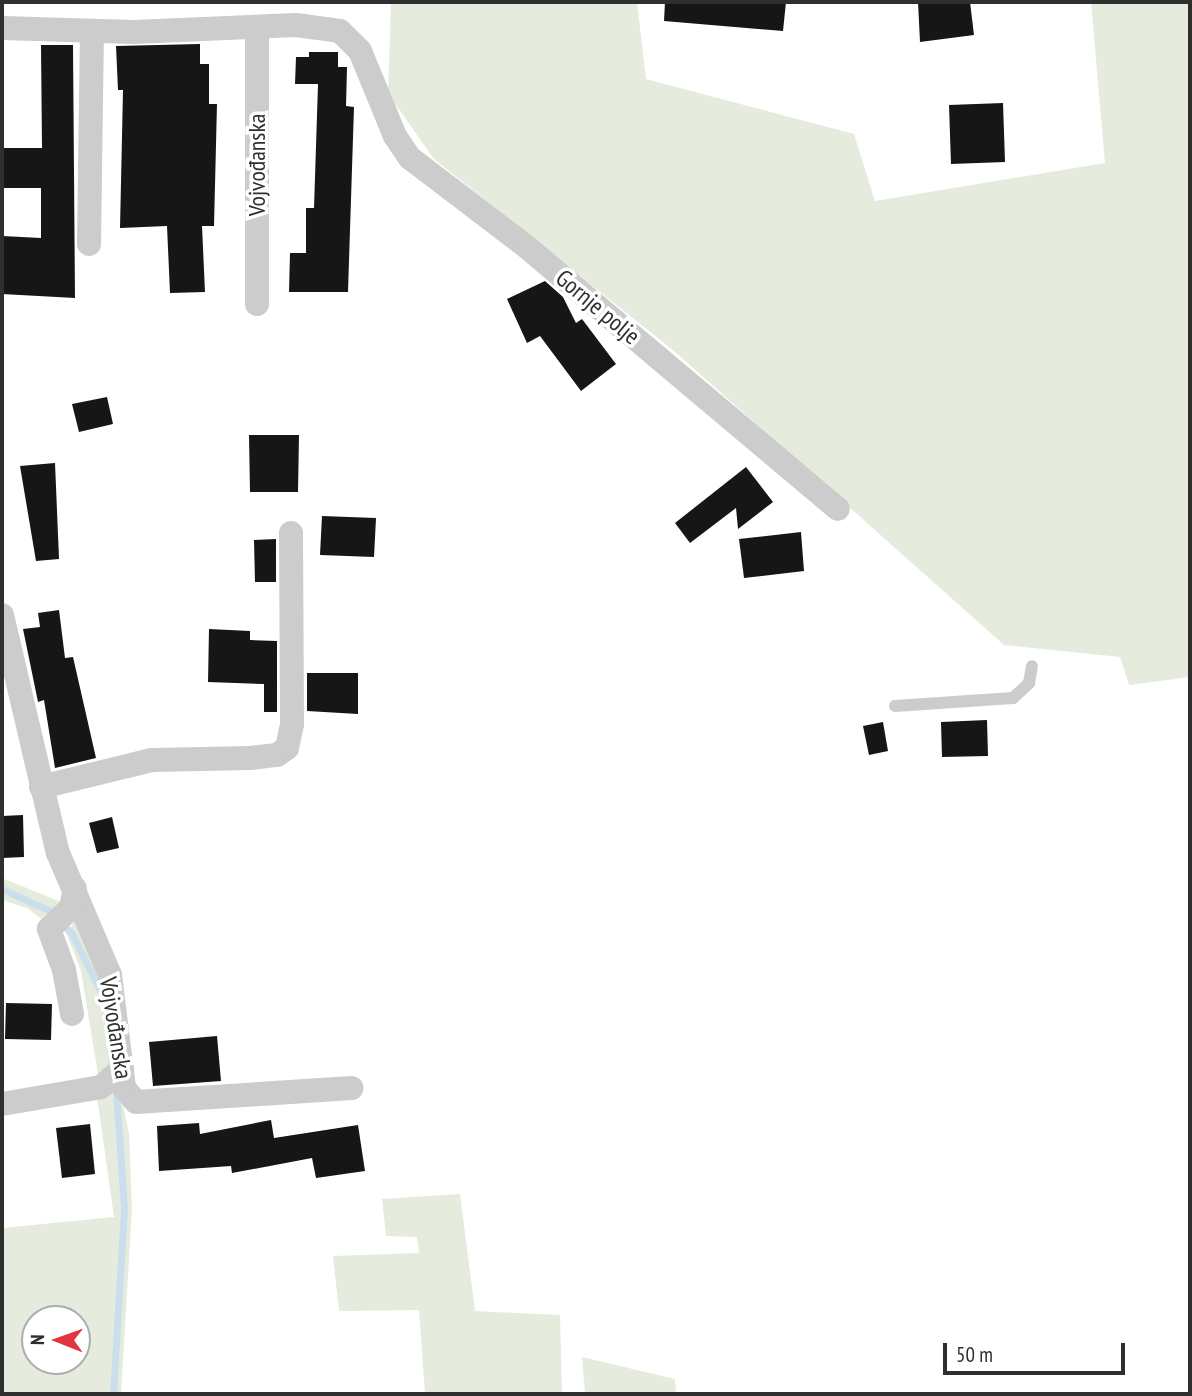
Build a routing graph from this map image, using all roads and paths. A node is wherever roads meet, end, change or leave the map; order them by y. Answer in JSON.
{"nodes":[{"id":1,"x":257,"y":27,"type":"junction"},
{"id":2,"x":2,"y":28,"type":"edge"},
{"id":3,"x":92,"y":33,"type":"junction"},
{"id":4,"x":89,"y":244,"type":"dead end"},
{"id":5,"x":257,"y":303,"type":"dead end"},
{"id":6,"x":838,"y":509,"type":"dead end"},
{"id":7,"x":291,"y":533,"type":"dead end"},
{"id":8,"x":2,"y":615,"type":"edge"},
{"id":9,"x":1032,"y":666,"type":"dead end"},
{"id":10,"x":895,"y":706,"type":"dead end"},
{"id":11,"x":41,"y":787,"type":"junction"},
{"id":12,"x":73,"y":898,"type":"junction"},
{"id":13,"x":72,"y":1014,"type":"dead end"},
{"id":14,"x":122,"y":1069,"type":"junction"},
{"id":15,"x":352,"y":1088,"type":"dead end"},
{"id":16,"x":2,"y":1104,"type":"edge"}],
"edges":[{"from":1,"to":3,"type":"street"},
{"from":1,"to":5,"type":"street","name":"Vojvođanska"},
{"from":1,"to":6,"type":"street","name":"Gornje polje"},
{"from":2,"to":3,"type":"street"},
{"from":3,"to":4,"type":"street"},
{"from":7,"to":11,"type":"street"},
{"from":8,"to":11,"type":"street","name":"Vojvođanska"},
{"from":9,"to":10,"type":"lane"},
{"from":11,"to":12,"type":"street","name":"Vojvođanska"},
{"from":12,"to":13,"type":"street"},
{"from":12,"to":14,"type":"street","name":"Vojvođanska"},
{"from":14,"to":15,"type":"street","name":"Vojvođanska"},
{"from":14,"to":16,"type":"street"}]}
